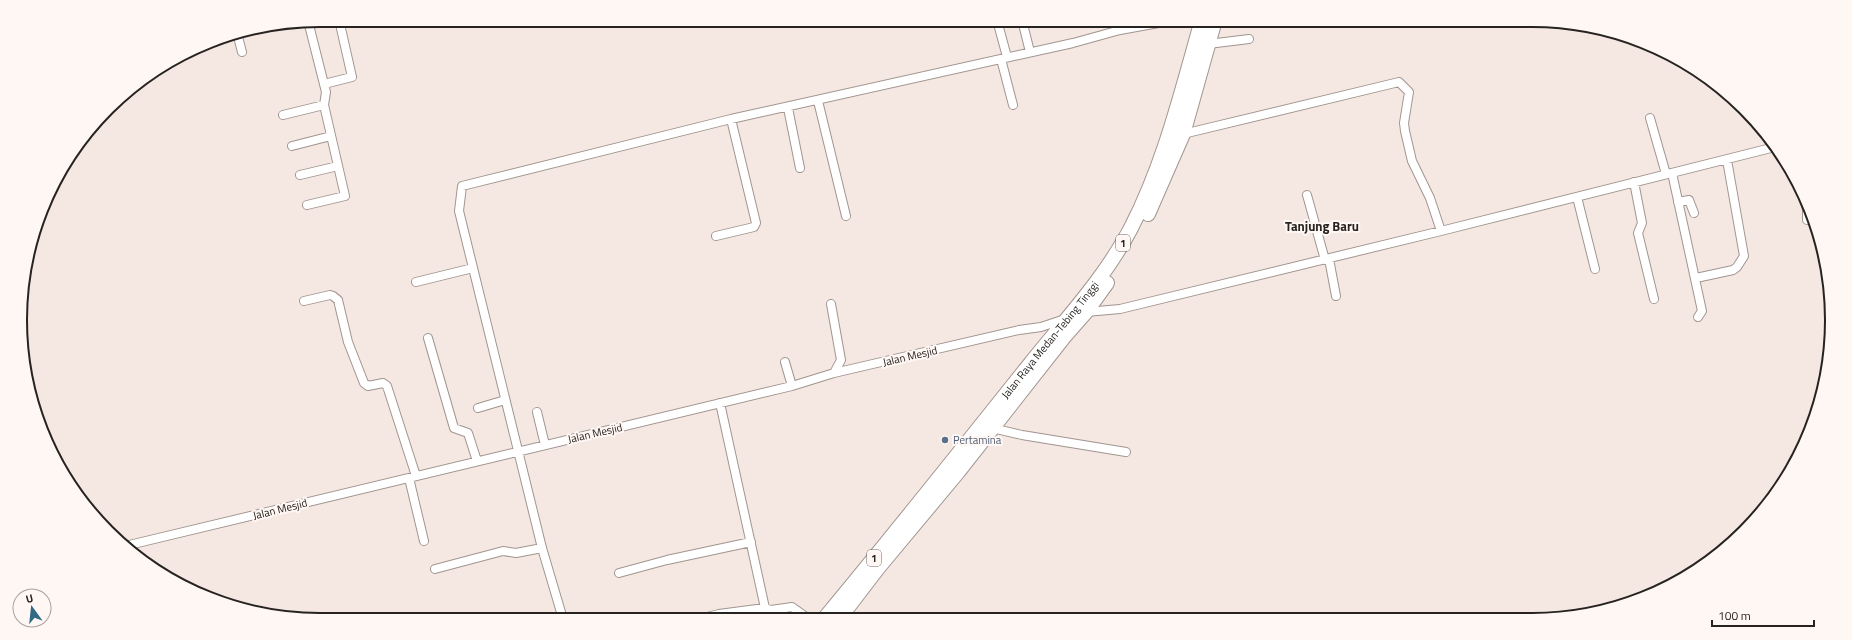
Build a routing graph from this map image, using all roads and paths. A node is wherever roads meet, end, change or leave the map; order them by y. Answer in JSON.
{"nodes":[{"id":1,"x":341,"y":27,"type":"edge"},
{"id":2,"x":998,"y":27,"type":"edge"},
{"id":3,"x":1024,"y":27,"type":"edge"},
{"id":4,"x":1121,"y":27,"type":"edge"},
{"id":5,"x":1136,"y":27,"type":"edge"},
{"id":6,"x":1200,"y":27,"type":"edge"},
{"id":7,"x":1213,"y":27,"type":"edge"},
{"id":8,"x":310,"y":28,"type":"edge"},
{"id":9,"x":1120,"y":30,"type":"junction"},
{"id":10,"x":239,"y":39,"type":"edge"},
{"id":11,"x":1249,"y":39,"type":"dead end"},
{"id":12,"x":1208,"y":44,"type":"junction"},
{"id":13,"x":242,"y":52,"type":"dead end"},
{"id":14,"x":1030,"y":52,"type":"junction"},
{"id":15,"x":1004,"y":58,"type":"junction"},
{"id":16,"x":324,"y":84,"type":"junction"},
{"id":17,"x":818,"y":101,"type":"junction"},
{"id":18,"x":324,"y":105,"type":"junction"},
{"id":19,"x":1013,"y":105,"type":"dead end"},
{"id":20,"x":788,"y":108,"type":"junction"},
{"id":21,"x":283,"y":115,"type":"dead end"},
{"id":22,"x":1650,"y":118,"type":"dead end"},
{"id":23,"x":731,"y":119,"type":"junction"},
{"id":24,"x":1183,"y":134,"type":"junction"},
{"id":25,"x":331,"y":136,"type":"junction"},
{"id":26,"x":292,"y":146,"type":"dead end"},
{"id":27,"x":1769,"y":149,"type":"edge"},
{"id":28,"x":1727,"y":160,"type":"junction"},
{"id":29,"x":338,"y":166,"type":"junction"},
{"id":30,"x":800,"y":168,"type":"dead end"},
{"id":31,"x":1669,"y":174,"type":"junction"},
{"id":32,"x":300,"y":175,"type":"dead end"},
{"id":33,"x":1634,"y":182,"type":"junction"},
{"id":34,"x":1307,"y":195,"type":"dead end"},
{"id":35,"x":1577,"y":197,"type":"junction"},
{"id":36,"x":1678,"y":202,"type":"junction"},
{"id":37,"x":307,"y":205,"type":"dead end"},
{"id":38,"x":1694,"y":213,"type":"dead end"},
{"id":39,"x":846,"y":216,"type":"dead end"},
{"id":40,"x":1441,"y":231,"type":"junction"},
{"id":41,"x":716,"y":236,"type":"dead end"},
{"id":42,"x":1327,"y":259,"type":"junction"},
{"id":43,"x":472,"y":268,"type":"junction"},
{"id":44,"x":1595,"y":269,"type":"dead end"},
{"id":45,"x":1696,"y":278,"type":"junction"},
{"id":46,"x":416,"y":282,"type":"dead end"},
{"id":47,"x":1336,"y":296,"type":"dead end"},
{"id":48,"x":1654,"y":299,"type":"dead end"},
{"id":49,"x":304,"y":301,"type":"dead end"},
{"id":50,"x":831,"y":304,"type":"dead end"},
{"id":51,"x":1086,"y":312,"type":"junction"},
{"id":52,"x":1698,"y":317,"type":"dead end"},
{"id":53,"x":1065,"y":319,"type":"junction"},
{"id":54,"x":428,"y":338,"type":"dead end"},
{"id":55,"x":786,"y":362,"type":"dead end"},
{"id":56,"x":834,"y":373,"type":"junction"},
{"id":57,"x":792,"y":386,"type":"junction"},
{"id":58,"x":505,"y":400,"type":"junction"},
{"id":59,"x":720,"y":403,"type":"junction"},
{"id":60,"x":478,"y":408,"type":"dead end"},
{"id":61,"x":537,"y":412,"type":"dead end"},
{"id":62,"x":992,"y":428,"type":"junction"},
{"id":63,"x":545,"y":445,"type":"junction"},
{"id":64,"x":518,"y":451,"type":"junction"},
{"id":65,"x":1126,"y":452,"type":"dead end"},
{"id":66,"x":477,"y":461,"type":"junction"},
{"id":67,"x":412,"y":477,"type":"junction"},
{"id":68,"x":424,"y":541,"type":"dead end"},
{"id":69,"x":751,"y":542,"type":"junction"},
{"id":70,"x":132,"y":544,"type":"edge"},
{"id":71,"x":542,"y":548,"type":"junction"},
{"id":72,"x":435,"y":569,"type":"dead end"},
{"id":73,"x":619,"y":573,"type":"dead end"},
{"id":74,"x":765,"y":608,"type":"junction"},
{"id":75,"x":561,"y":613,"type":"edge"},
{"id":76,"x":727,"y":613,"type":"edge"},
{"id":77,"x":800,"y":613,"type":"edge"},
{"id":78,"x":829,"y":613,"type":"edge"},
{"id":79,"x":844,"y":613,"type":"edge"}],
"edges":[{"from":1,"to":16,"type":"street"},
{"from":2,"to":15,"type":"street"},
{"from":3,"to":14,"type":"street"},
{"from":4,"to":9,"type":"street"},
{"from":5,"to":9,"type":"street"},
{"from":6,"to":53,"type":"highway","name":"Jalan Raya Medan-Tebing Tinggi","number":"1"},
{"from":7,"to":12,"type":"highway","name":"Jalan Raya Medan-Tebing Tinggi","number":"1"},
{"from":8,"to":16,"type":"street"},
{"from":9,"to":14,"type":"street"},
{"from":10,"to":13,"type":"street"},
{"from":11,"to":12,"type":"street"},
{"from":12,"to":24,"type":"highway","name":"Jalan Raya Medan-Tebing Tinggi","number":"1"},
{"from":14,"to":15,"type":"street"},
{"from":15,"to":17,"type":"street"},
{"from":15,"to":19,"type":"street"},
{"from":16,"to":18,"type":"street"},
{"from":17,"to":20,"type":"street"},
{"from":17,"to":39,"type":"street"},
{"from":18,"to":21,"type":"street"},
{"from":18,"to":25,"type":"street"},
{"from":20,"to":23,"type":"street"},
{"from":20,"to":30,"type":"street"},
{"from":22,"to":31,"type":"street"},
{"from":23,"to":41,"type":"street"},
{"from":23,"to":43,"type":"street"},
{"from":24,"to":40,"type":"street"},
{"from":24,"to":51,"type":"highway","name":"Jalan Raya Medan-Tebing Tinggi","number":"1"},
{"from":25,"to":26,"type":"street"},
{"from":25,"to":29,"type":"street"},
{"from":27,"to":28,"type":"street"},
{"from":28,"to":31,"type":"street"},
{"from":28,"to":45,"type":"street"},
{"from":29,"to":32,"type":"street"},
{"from":29,"to":37,"type":"street"},
{"from":31,"to":33,"type":"street"},
{"from":31,"to":36,"type":"street"},
{"from":33,"to":35,"type":"street"},
{"from":33,"to":48,"type":"street"},
{"from":34,"to":42,"type":"street"},
{"from":35,"to":40,"type":"street"},
{"from":35,"to":44,"type":"street"},
{"from":36,"to":38,"type":"street"},
{"from":36,"to":45,"type":"street"},
{"from":40,"to":42,"type":"street"},
{"from":42,"to":47,"type":"street"},
{"from":42,"to":51,"type":"street"},
{"from":43,"to":46,"type":"street"},
{"from":43,"to":58,"type":"street"},
{"from":45,"to":52,"type":"street"},
{"from":49,"to":67,"type":"street"},
{"from":50,"to":56,"type":"street"},
{"from":51,"to":62,"type":"highway","name":"Jalan Raya Medan-Tebing Tinggi","number":"1"},
{"from":53,"to":56,"type":"street","name":"Jalan Mesjid"},
{"from":53,"to":78,"type":"highway","name":"Jalan Raya Medan-Tebing Tinggi","number":"1"},
{"from":54,"to":66,"type":"street"},
{"from":55,"to":57,"type":"street"},
{"from":56,"to":57,"type":"street","name":"Jalan Mesjid"},
{"from":57,"to":59,"type":"street","name":"Jalan Mesjid"},
{"from":58,"to":60,"type":"street"},
{"from":58,"to":64,"type":"street"},
{"from":59,"to":63,"type":"street","name":"Jalan Mesjid"},
{"from":59,"to":69,"type":"street"},
{"from":61,"to":63,"type":"street"},
{"from":62,"to":65,"type":"street"},
{"from":62,"to":79,"type":"highway","name":"Jalan Raya Medan-Tebing Tinggi","number":"1"},
{"from":63,"to":64,"type":"street","name":"Jalan Mesjid"},
{"from":64,"to":66,"type":"street","name":"Jalan Mesjid"},
{"from":64,"to":71,"type":"street"},
{"from":66,"to":67,"type":"street","name":"Jalan Mesjid"},
{"from":67,"to":68,"type":"street"},
{"from":67,"to":70,"type":"street","name":"Jalan Mesjid"},
{"from":69,"to":73,"type":"street"},
{"from":69,"to":74,"type":"street"},
{"from":71,"to":72,"type":"street"},
{"from":71,"to":75,"type":"street"},
{"from":74,"to":76,"type":"street"},
{"from":74,"to":77,"type":"street"}]}
